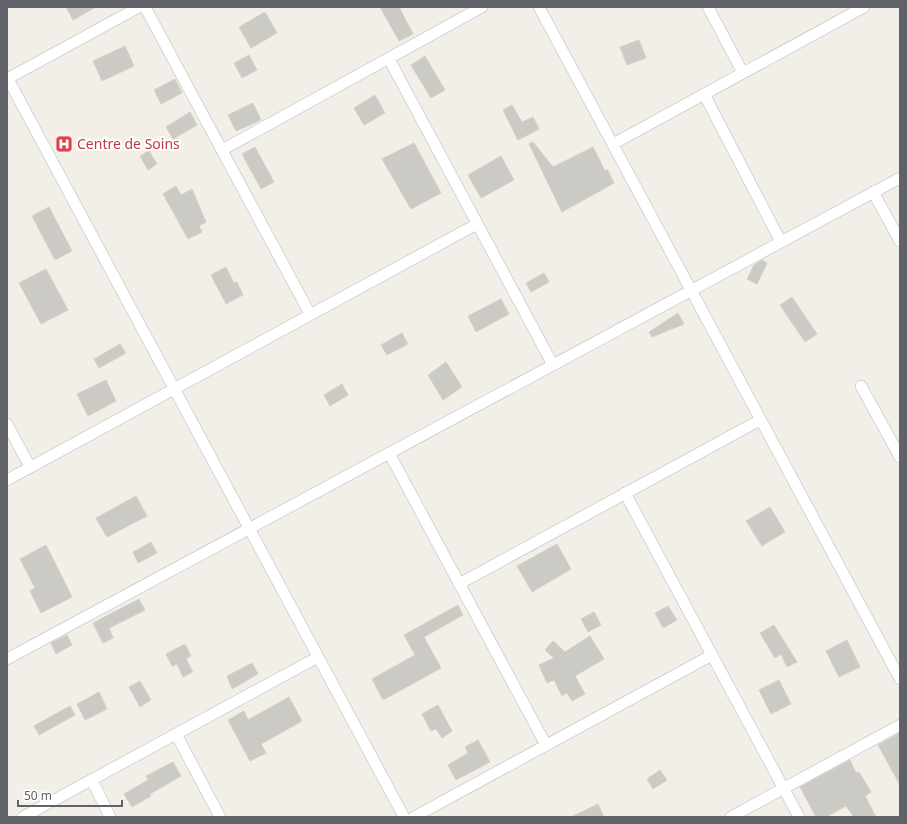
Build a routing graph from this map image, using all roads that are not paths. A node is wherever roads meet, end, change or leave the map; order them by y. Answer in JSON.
{"nodes":[{"id":1,"x":138,"y":7,"type":"edge"},
{"id":2,"x":145,"y":7,"type":"edge"},
{"id":3,"x":482,"y":7,"type":"edge"},
{"id":4,"x":539,"y":7,"type":"edge"},
{"id":5,"x":708,"y":7,"type":"edge"},
{"id":6,"x":864,"y":7,"type":"edge"},
{"id":7,"x":389,"y":60,"type":"junction"},
{"id":8,"x":743,"y":73,"type":"junction"},
{"id":9,"x":7,"y":78,"type":"edge"},
{"id":10,"x":704,"y":94,"type":"junction"},
{"id":11,"x":612,"y":144,"type":"junction"},
{"id":12,"x":222,"y":150,"type":"junction"},
{"id":13,"x":900,"y":178,"type":"edge"},
{"id":14,"x":873,"y":192,"type":"junction"},
{"id":15,"x":477,"y":224,"type":"junction"},
{"id":16,"x":780,"y":242,"type":"junction"},
{"id":17,"x":900,"y":242,"type":"edge"},
{"id":18,"x":691,"y":290,"type":"junction"},
{"id":19,"x":310,"y":314,"type":"junction"},
{"id":20,"x":552,"y":365,"type":"junction"},
{"id":21,"x":861,"y":386,"type":"dead end"},
{"id":22,"x":174,"y":388,"type":"junction"},
{"id":23,"x":760,"y":420,"type":"junction"},
{"id":24,"x":7,"y":424,"type":"edge"},
{"id":25,"x":389,"y":453,"type":"junction"},
{"id":26,"x":900,"y":457,"type":"edge"},
{"id":27,"x":30,"y":467,"type":"junction"},
{"id":28,"x":7,"y":480,"type":"edge"},
{"id":29,"x":626,"y":493,"type":"junction"},
{"id":30,"x":249,"y":529,"type":"junction"},
{"id":31,"x":459,"y":584,"type":"junction"},
{"id":32,"x":712,"y":655,"type":"junction"},
{"id":33,"x":318,"y":657,"type":"junction"},
{"id":34,"x":7,"y":659,"type":"edge"},
{"id":35,"x":900,"y":679,"type":"edge"},
{"id":36,"x":900,"y":726,"type":"edge"},
{"id":37,"x":176,"y":734,"type":"junction"},
{"id":38,"x":546,"y":746,"type":"junction"},
{"id":39,"x":92,"y":780,"type":"junction"},
{"id":40,"x":784,"y":788,"type":"junction"},
{"id":41,"x":23,"y":817,"type":"edge"},
{"id":42,"x":110,"y":817,"type":"edge"},
{"id":43,"x":220,"y":817,"type":"edge"},
{"id":44,"x":404,"y":817,"type":"edge"},
{"id":45,"x":414,"y":817,"type":"edge"},
{"id":46,"x":731,"y":817,"type":"edge"},
{"id":47,"x":799,"y":817,"type":"edge"}],
"edges":[{"from":1,"to":9,"type":"street"},
{"from":2,"to":12,"type":"street"},
{"from":3,"to":7,"type":"street"},
{"from":4,"to":11,"type":"street"},
{"from":5,"to":8,"type":"street"},
{"from":6,"to":8,"type":"street"},
{"from":7,"to":12,"type":"street"},
{"from":7,"to":15,"type":"street"},
{"from":8,"to":10,"type":"street"},
{"from":9,"to":22,"type":"street"},
{"from":10,"to":11,"type":"street"},
{"from":10,"to":16,"type":"street"},
{"from":11,"to":18,"type":"street"},
{"from":12,"to":19,"type":"street"},
{"from":13,"to":14,"type":"street"},
{"from":14,"to":16,"type":"street"},
{"from":14,"to":17,"type":"street"},
{"from":15,"to":19,"type":"street"},
{"from":15,"to":20,"type":"street"},
{"from":16,"to":18,"type":"street"},
{"from":18,"to":20,"type":"street"},
{"from":18,"to":23,"type":"street"},
{"from":19,"to":22,"type":"street"},
{"from":20,"to":25,"type":"street"},
{"from":21,"to":26,"type":"street"},
{"from":22,"to":27,"type":"street"},
{"from":22,"to":30,"type":"street"},
{"from":23,"to":29,"type":"street"},
{"from":23,"to":35,"type":"street"},
{"from":24,"to":27,"type":"street"},
{"from":25,"to":30,"type":"street"},
{"from":25,"to":31,"type":"street"},
{"from":27,"to":28,"type":"street"},
{"from":29,"to":31,"type":"street"},
{"from":29,"to":32,"type":"street"},
{"from":30,"to":33,"type":"street"},
{"from":30,"to":34,"type":"street"},
{"from":31,"to":38,"type":"street"},
{"from":32,"to":38,"type":"street"},
{"from":32,"to":40,"type":"street"},
{"from":33,"to":37,"type":"street"},
{"from":33,"to":44,"type":"street"},
{"from":36,"to":40,"type":"street"},
{"from":37,"to":39,"type":"street"},
{"from":37,"to":43,"type":"street"},
{"from":38,"to":45,"type":"street"},
{"from":39,"to":41,"type":"street"},
{"from":39,"to":42,"type":"street"},
{"from":40,"to":46,"type":"street"},
{"from":40,"to":47,"type":"street"}]}
